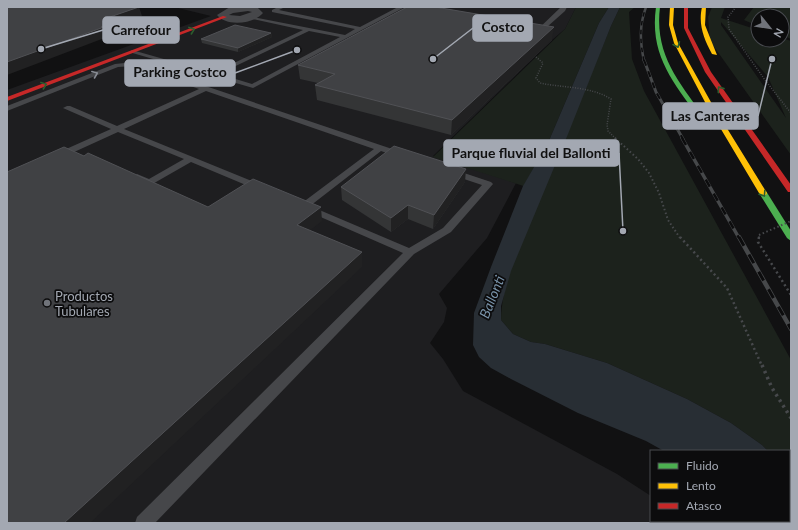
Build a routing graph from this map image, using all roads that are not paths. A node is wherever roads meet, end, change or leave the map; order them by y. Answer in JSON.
{"nodes":[{"id":1,"x":216,"y":7,"type":"edge"},
{"id":2,"x":282,"y":7,"type":"edge"},
{"id":3,"x":402,"y":7,"type":"edge"},
{"id":4,"x":564,"y":7,"type":"edge"},
{"id":5,"x":658,"y":7,"type":"edge"},
{"id":6,"x":672,"y":7,"type":"edge"},
{"id":7,"x":686,"y":7,"type":"edge"},
{"id":8,"x":704,"y":7,"type":"edge"},
{"id":9,"x":253,"y":13,"type":"edge"},
{"id":10,"x":228,"y":14,"type":"junction"},
{"id":11,"x":399,"y":15,"type":"edge"},
{"id":12,"x":292,"y":16,"type":"junction"},
{"id":13,"x":385,"y":16,"type":"junction"},
{"id":14,"x":277,"y":22,"type":"junction"},
{"id":15,"x":309,"y":29,"type":"junction"},
{"id":16,"x":361,"y":29,"type":"junction"},
{"id":17,"x":530,"y":33,"type":"edge"},
{"id":18,"x":346,"y":37,"type":"junction"},
{"id":19,"x":288,"y":39,"type":"junction"},
{"id":20,"x":136,"y":53,"type":"junction"},
{"id":21,"x":720,"y":64,"type":"dead end"},
{"id":22,"x":230,"y":66,"type":"junction"},
{"id":23,"x":213,"y":75,"type":"junction"},
{"id":24,"x":204,"y":89,"type":"junction"},
{"id":25,"x":7,"y":99,"type":"edge"},
{"id":26,"x":67,"y":108,"type":"dead end"},
{"id":27,"x":7,"y":109,"type":"edge"},
{"id":28,"x":707,"y":126,"type":"dead end"},
{"id":29,"x":117,"y":129,"type":"junction"},
{"id":30,"x":766,"y":137,"type":"dead end"},
{"id":31,"x":75,"y":148,"type":"junction"},
{"id":32,"x":380,"y":148,"type":"junction"},
{"id":33,"x":86,"y":153,"type":"edge"},
{"id":34,"x":729,"y":157,"type":"dead end"},
{"id":35,"x":409,"y":158,"type":"edge"},
{"id":36,"x":190,"y":159,"type":"junction"},
{"id":37,"x":48,"y":161,"type":"edge"},
{"id":38,"x":445,"y":170,"type":"edge"},
{"id":39,"x":748,"y":170,"type":"junction"},
{"id":40,"x":128,"y":173,"type":"edge"},
{"id":41,"x":785,"y":181,"type":"junction"},
{"id":42,"x":791,"y":190,"type":"edge"},
{"id":43,"x":268,"y":192,"type":"edge"},
{"id":44,"x":791,"y":238,"type":"edge"},
{"id":45,"x":410,"y":252,"type":"junction"},
{"id":46,"x":143,"y":523,"type":"edge"}],
"edges":[{"from":1,"to":10,"type":"street"},
{"from":2,"to":12,"type":"lane"},
{"from":3,"to":13,"type":"lane"},
{"from":4,"to":17,"type":"lane"},
{"from":5,"to":28,"type":"main road"},
{"from":6,"to":39,"type":"main road","one_way":true},
{"from":41,"to":7,"type":"main road","one_way":true},
{"from":8,"to":21,"type":"main road"},
{"from":9,"to":10,"type":"street"},
{"from":9,"to":14,"type":"lane"},
{"from":9,"to":19,"type":"lane"},
{"from":20,"to":10,"type":"main road","one_way":true},
{"from":11,"to":13,"type":"lane"},
{"from":12,"to":14,"type":"lane"},
{"from":12,"to":16,"type":"lane"},
{"from":13,"to":16,"type":"lane"},
{"from":14,"to":15,"type":"lane"},
{"from":15,"to":18,"type":"lane"},
{"from":15,"to":19,"type":"lane"},
{"from":16,"to":18,"type":"lane"},
{"from":18,"to":23,"type":"lane"},
{"from":19,"to":22,"type":"lane"},
{"from":20,"to":22,"type":"lane"},
{"from":20,"to":23,"type":"lane"},
{"from":25,"to":20,"type":"main road","one_way":true},
{"from":22,"to":23,"type":"lane"},
{"from":27,"to":24,"type":"lane","one_way":true},
{"from":24,"to":29,"type":"lane"},
{"from":24,"to":32,"type":"lane"},
{"from":26,"to":29,"type":"lane"},
{"from":29,"to":31,"type":"lane"},
{"from":29,"to":36,"type":"lane"},
{"from":30,"to":41,"type":"main road"},
{"from":31,"to":33,"type":"lane"},
{"from":31,"to":37,"type":"lane"},
{"from":32,"to":35,"type":"lane"},
{"from":32,"to":45,"type":"lane"},
{"from":34,"to":39,"type":"main road"},
{"from":36,"to":40,"type":"lane"},
{"from":36,"to":43,"type":"lane"},
{"from":38,"to":45,"type":"lane"},
{"from":39,"to":44,"type":"main road","one_way":true},
{"from":41,"to":42,"type":"main road"},
{"from":45,"to":46,"type":"lane"}]}
